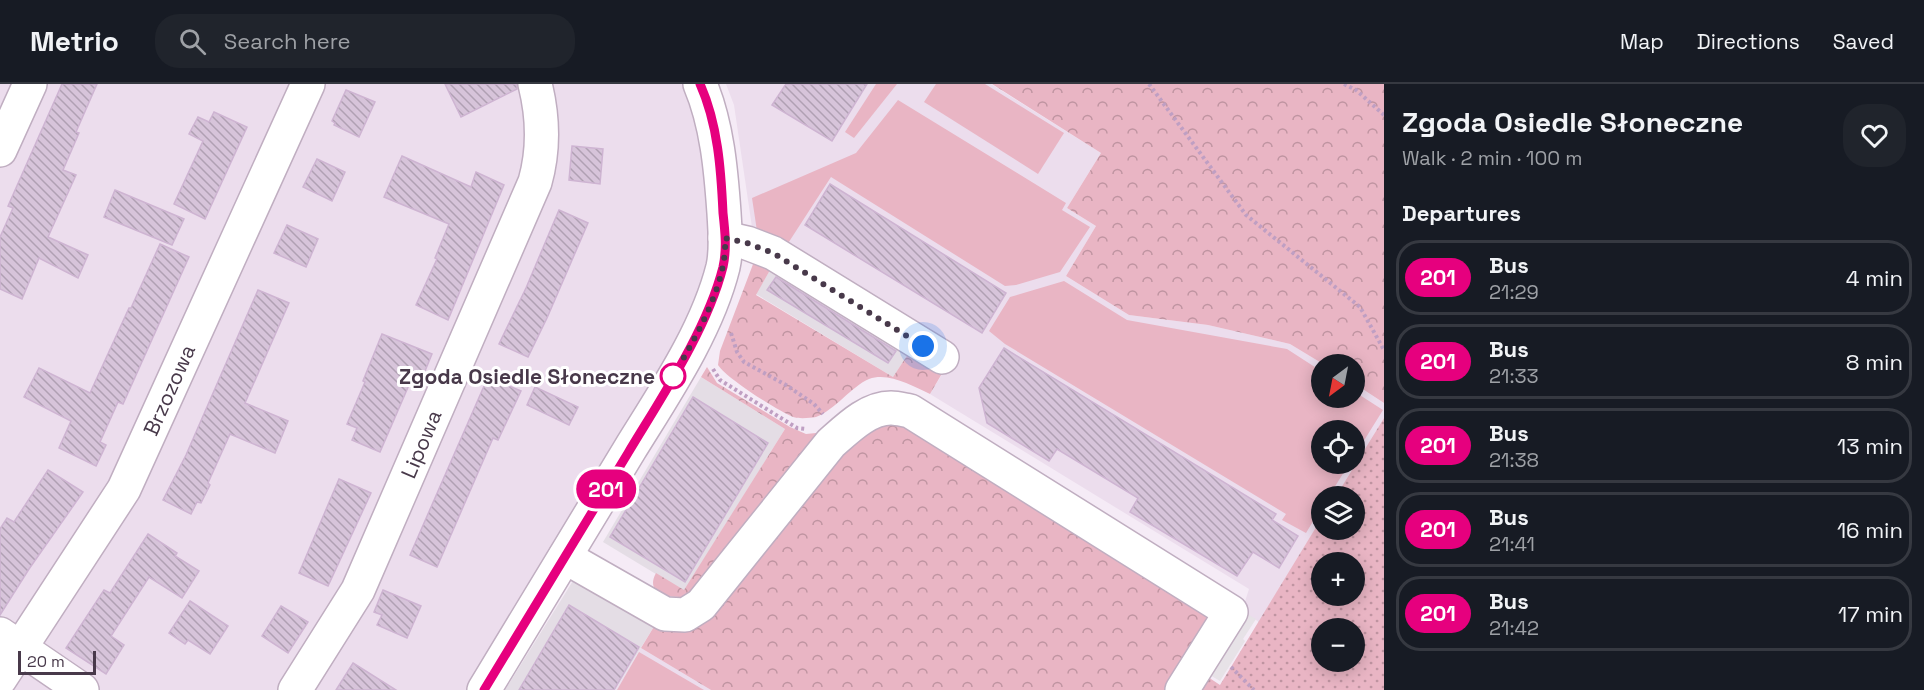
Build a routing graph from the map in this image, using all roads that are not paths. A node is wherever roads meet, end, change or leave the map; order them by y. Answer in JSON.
{"nodes":[{"id":1,"x":30,"y":84,"type":"edge"},
{"id":2,"x":308,"y":84,"type":"edge"},
{"id":3,"x":535,"y":84,"type":"edge"},
{"id":4,"x":700,"y":84,"type":"edge"},
{"id":5,"x":0,"y":150,"type":"edge"},
{"id":6,"x":725,"y":238,"type":"junction"},
{"id":7,"x":942,"y":357,"type":"dead end"},
{"id":8,"x":565,"y":557,"type":"junction"},
{"id":9,"x":10,"y":642,"type":"edge"},
{"id":10,"x":0,"y":680,"type":"edge"},
{"id":11,"x":82,"y":690,"type":"edge"},
{"id":12,"x":295,"y":690,"type":"edge"},
{"id":13,"x":484,"y":690,"type":"edge"},
{"id":14,"x":1182,"y":690,"type":"edge"}],
"edges":[{"from":1,"to":5,"type":"street"},
{"from":2,"to":9,"type":"street","name":"Brzozowa"},
{"from":3,"to":12,"type":"street","name":"Lipowa"},
{"from":4,"to":6,"type":"street"},
{"from":6,"to":7,"type":"street"},
{"from":6,"to":8,"type":"street"},
{"from":8,"to":13,"type":"street"},
{"from":8,"to":14,"type":"street"},
{"from":9,"to":10,"type":"street","name":"Brzozowa"},
{"from":9,"to":11,"type":"street"}]}
